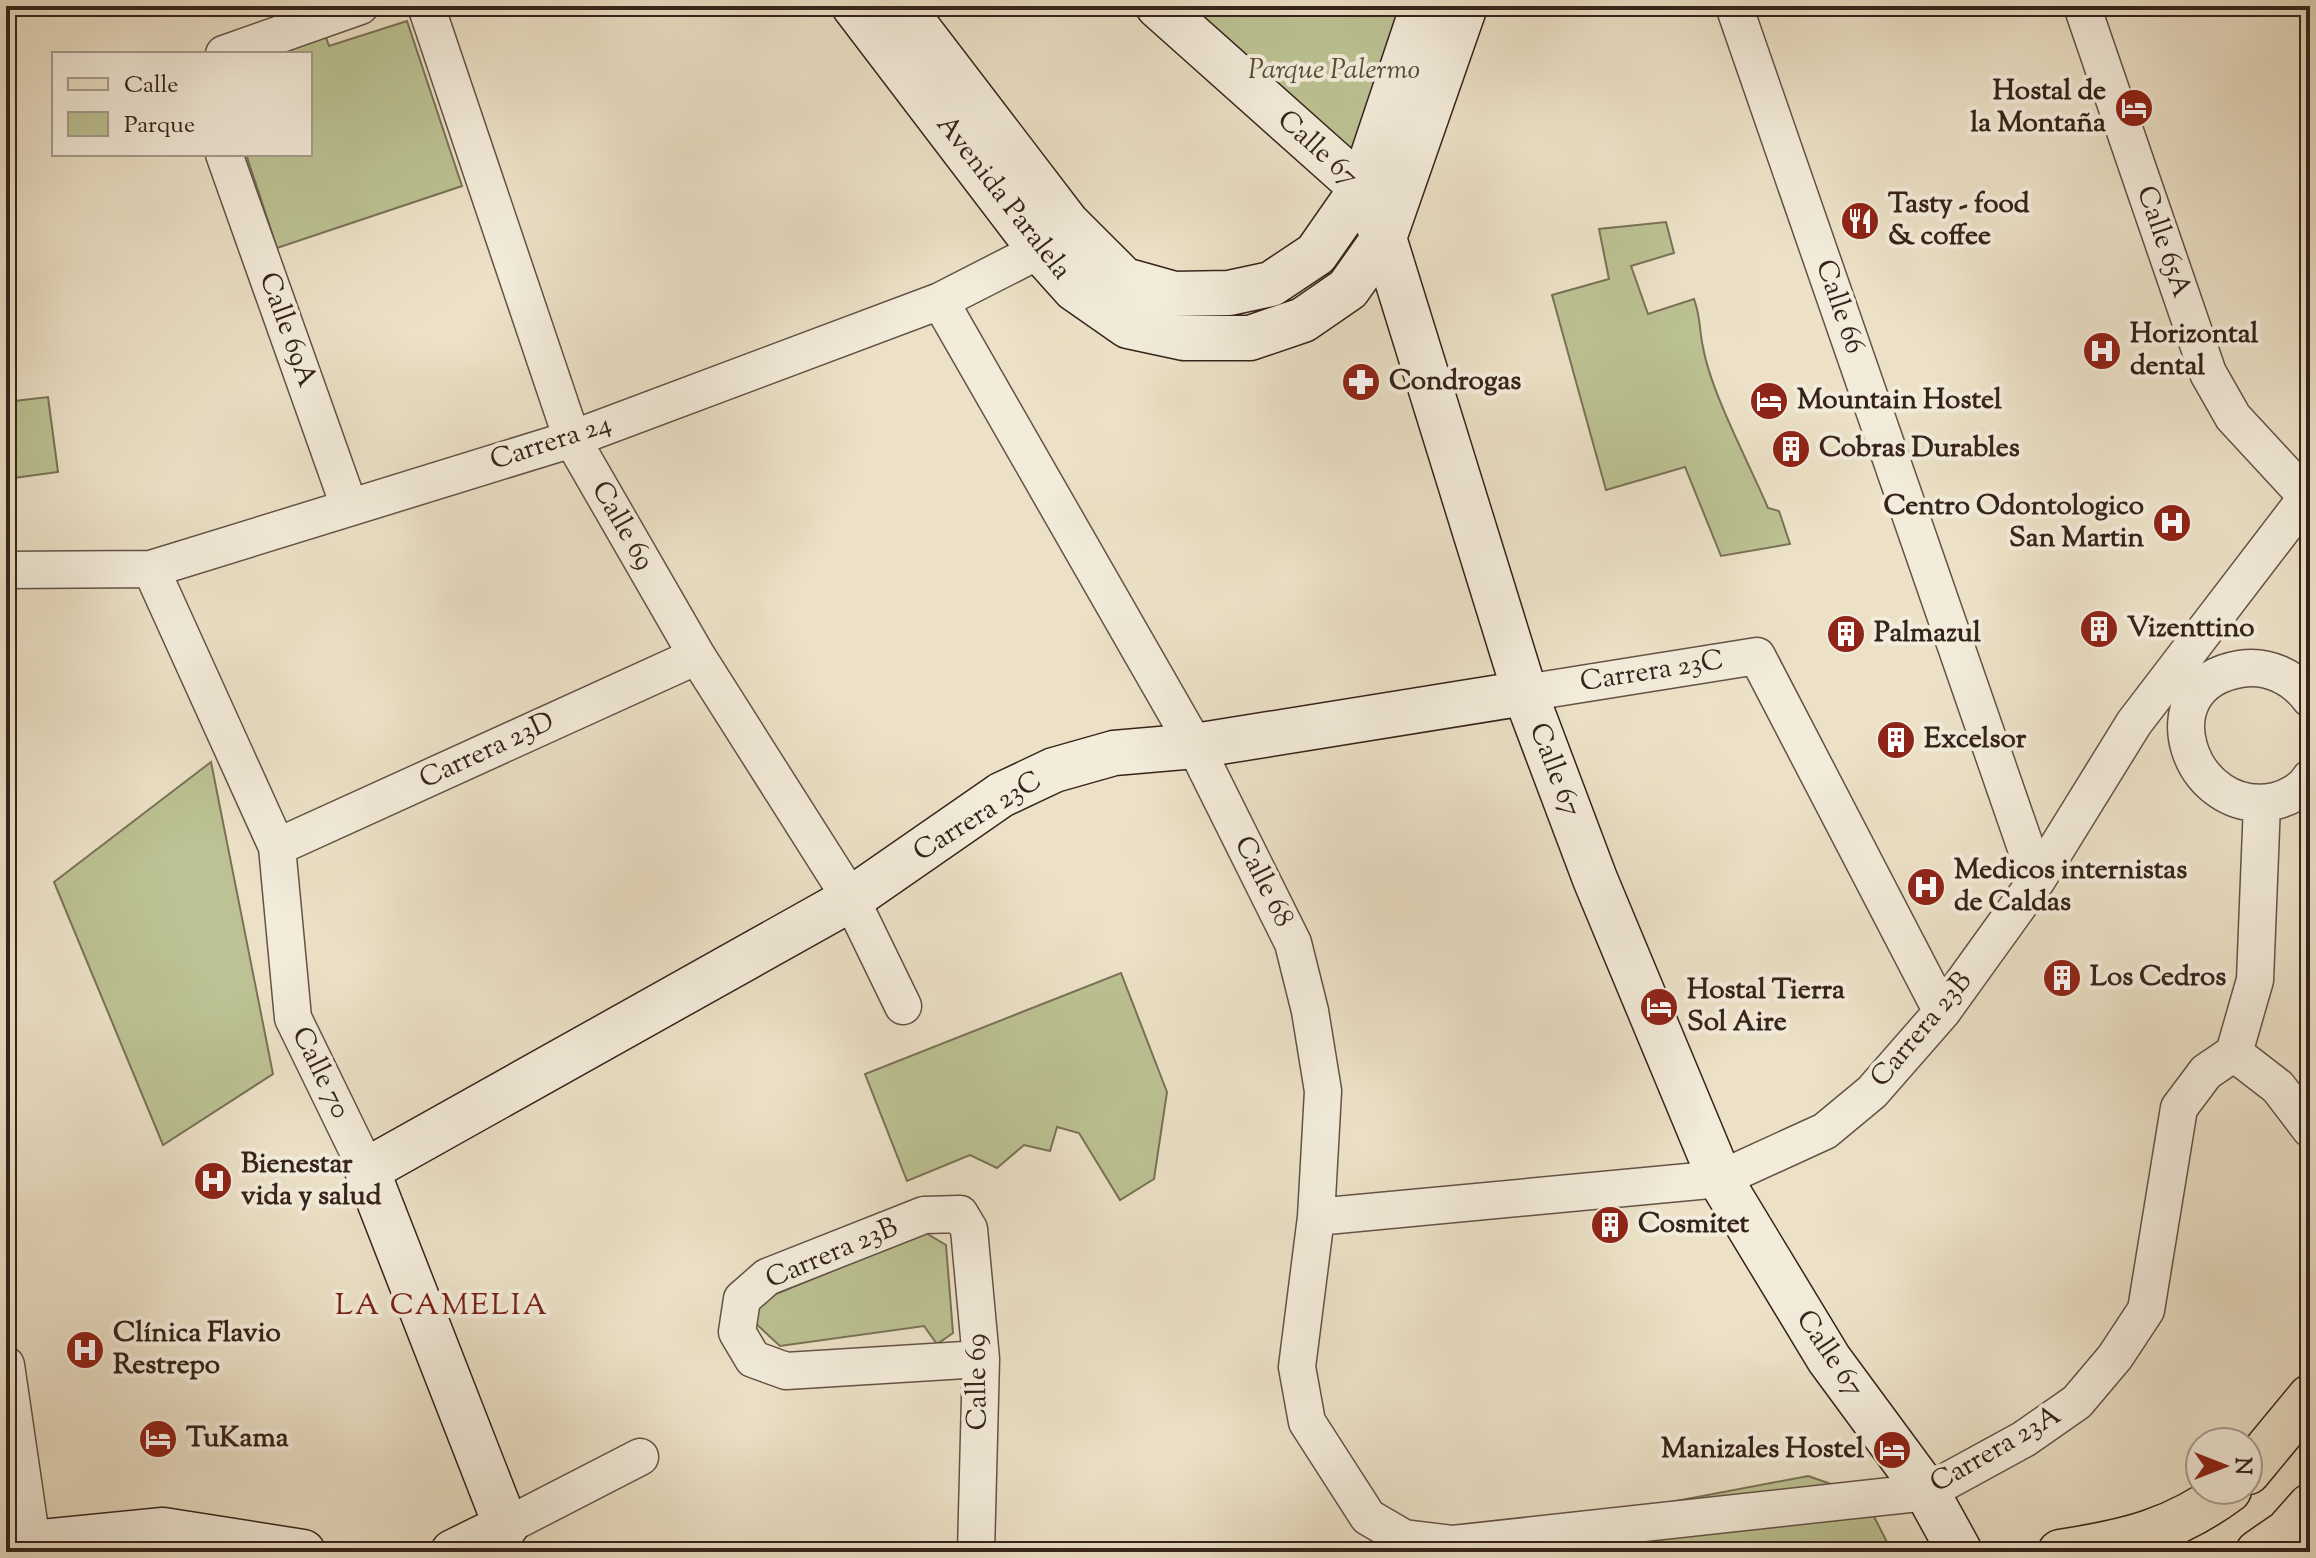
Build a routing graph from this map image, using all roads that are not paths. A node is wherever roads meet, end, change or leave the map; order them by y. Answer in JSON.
{"nodes":[{"id":1,"x":360,"y":6,"type":"edge"},
{"id":2,"x":426,"y":6,"type":"edge"},
{"id":3,"x":854,"y":6,"type":"edge"},
{"id":4,"x":901,"y":6,"type":"edge"},
{"id":5,"x":1158,"y":6,"type":"edge"},
{"id":6,"x":1423,"y":6,"type":"edge"},
{"id":7,"x":1465,"y":6,"type":"edge"},
{"id":8,"x":1734,"y":6,"type":"edge"},
{"id":9,"x":2082,"y":6,"type":"edge"},
{"id":10,"x":230,"y":52,"type":"edge"},
{"id":11,"x":225,"y":156,"type":"edge"},
{"id":12,"x":1362,"y":188,"type":"junction"},
{"id":13,"x":1053,"y":237,"type":"junction"},
{"id":14,"x":1384,"y":238,"type":"junction"},
{"id":15,"x":940,"y":301,"type":"junction"},
{"id":16,"x":572,"y":439,"type":"junction"},
{"id":17,"x":2309,"y":495,"type":"edge"},
{"id":18,"x":349,"y":506,"type":"junction"},
{"id":19,"x":151,"y":569,"type":"junction"},
{"id":20,"x":6,"y":570,"type":"edge"},
{"id":21,"x":2200,"y":639,"type":"junction"},
{"id":22,"x":697,"y":656,"type":"junction"},
{"id":23,"x":2224,"y":673,"type":"junction"},
{"id":24,"x":1525,"y":693,"type":"junction"},
{"id":25,"x":2310,"y":699,"type":"edge"},
{"id":26,"x":2148,"y":705,"type":"junction"},
{"id":27,"x":2188,"y":712,"type":"junction"},
{"id":28,"x":1195,"y":746,"type":"junction"},
{"id":29,"x":2310,"y":778,"type":"edge"},
{"id":30,"x":2262,"y":804,"type":"junction"},
{"id":31,"x":277,"y":847,"type":"junction"},
{"id":32,"x":2037,"y":880,"type":"junction"},
{"id":33,"x":851,"y":899,"type":"junction"},
{"id":34,"x":903,"y":1006,"type":"dead end"},
{"id":35,"x":1942,"y":1012,"type":"junction"},
{"id":36,"x":2234,"y":1053,"type":"junction"},
{"id":37,"x":2310,"y":1129,"type":"edge"},
{"id":38,"x":367,"y":1170,"type":"junction"},
{"id":39,"x":1720,"y":1179,"type":"junction"},
{"id":40,"x":960,"y":1214,"type":"joint"},
{"id":41,"x":1316,"y":1217,"type":"junction"},
{"id":42,"x":981,"y":1359,"type":"junction"},
{"id":43,"x":6,"y":1365,"type":"edge"},
{"id":44,"x":2310,"y":1397,"type":"edge"},
{"id":45,"x":2264,"y":1453,"type":"edge"},
{"id":46,"x":640,"y":1457,"type":"dead end"},
{"id":47,"x":1927,"y":1492,"type":"junction"},
{"id":48,"x":2207,"y":1506,"type":"edge"},
{"id":49,"x":2310,"y":1506,"type":"edge"},
{"id":50,"x":1368,"y":1517,"type":"joint"},
{"id":51,"x":506,"y":1526,"type":"junction"},
{"id":52,"x":24,"y":1548,"type":"edge"},
{"id":53,"x":303,"y":1552,"type":"edge"},
{"id":54,"x":453,"y":1552,"type":"edge"},
{"id":55,"x":976,"y":1552,"type":"edge"},
{"id":56,"x":1960,"y":1552,"type":"edge"},
{"id":57,"x":2060,"y":1552,"type":"edge"},
{"id":58,"x":2258,"y":1552,"type":"edge"}],
"edges":[{"from":1,"to":10,"type":"street"},
{"from":2,"to":16,"type":"street","name":"Calle 69"},
{"from":3,"to":13,"type":"street","name":"Avenida Paralela"},
{"from":4,"to":13,"type":"street","name":"Avenida Paralela"},
{"from":5,"to":12,"type":"street","name":"Calle 67"},
{"from":6,"to":12,"type":"street","name":"Avenida Paralela"},
{"from":7,"to":14,"type":"street","name":"Avenida Paralela"},
{"from":8,"to":32,"type":"street","name":"Calle 66"},
{"from":9,"to":17,"type":"street","name":"Calle 65A"},
{"from":11,"to":18,"type":"street","name":"Calle 69A"},
{"from":12,"to":13,"type":"street","name":"Avenida Paralela"},
{"from":12,"to":14,"type":"street","name":"Calle 67"},
{"from":13,"to":14,"type":"street","name":"Avenida Paralela"},
{"from":13,"to":15,"type":"street","name":"Carrera 24"},
{"from":14,"to":24,"type":"street","name":"Calle 67"},
{"from":15,"to":16,"type":"street","name":"Carrera 24"},
{"from":15,"to":28,"type":"street","name":"Calle 68"},
{"from":16,"to":18,"type":"street","name":"Carrera 24"},
{"from":16,"to":22,"type":"street","name":"Calle 69"},
{"from":17,"to":21,"type":"street","name":"Carrera 23B"},
{"from":18,"to":19,"type":"street","name":"Carrera 24"},
{"from":19,"to":20,"type":"street","name":"Carrera 24"},
{"from":19,"to":31,"type":"street","name":"Calle 70"},
{"from":21,"to":23,"type":"street"},
{"from":21,"to":26,"type":"street","name":"Carrera 23B"},
{"from":22,"to":31,"type":"street","name":"Carrera 23D"},
{"from":22,"to":33,"type":"street","name":"Calle 69"},
{"from":23,"to":25,"type":"street"},
{"from":23,"to":27,"type":"street"},
{"from":24,"to":28,"type":"street","name":"Carrera 23C"},
{"from":24,"to":35,"type":"street","name":"Carrera 23C"},
{"from":24,"to":39,"type":"street","name":"Calle 67"},
{"from":26,"to":27,"type":"street"},
{"from":26,"to":32,"type":"street","name":"Carrera 23B"},
{"from":27,"to":30,"type":"street"},
{"from":28,"to":33,"type":"street","name":"Carrera 23C"},
{"from":28,"to":41,"type":"street","name":"Calle 68"},
{"from":29,"to":30,"type":"street"},
{"from":30,"to":36,"type":"street"},
{"from":31,"to":38,"type":"street","name":"Calle 70"},
{"from":32,"to":35,"type":"street","name":"Carrera 23B"},
{"from":33,"to":34,"type":"street","name":"Calle 69"},
{"from":33,"to":38,"type":"street","name":"Carrera 23C"},
{"from":35,"to":39,"type":"street","name":"Carrera 23B"},
{"from":36,"to":37,"type":"street"},
{"from":36,"to":47,"type":"street","name":"Carrera 23A"},
{"from":38,"to":51,"type":"street","name":"Calle 70"},
{"from":39,"to":41,"type":"street","name":"Carrera 23B"},
{"from":39,"to":47,"type":"street","name":"Calle 67"},
{"from":40,"to":42,"type":"street","name":"Calle 69"},
{"from":40,"to":42,"type":"street","name":"Carrera 23B"},
{"from":41,"to":50,"type":"street","name":"Calle 68"},
{"from":42,"to":55,"type":"street","name":"Calle 69"},
{"from":43,"to":52,"type":"street"},
{"from":44,"to":45,"type":"main road"},
{"from":46,"to":51,"type":"street"},
{"from":47,"to":50,"type":"street","name":"Carrera 23A"},
{"from":47,"to":56,"type":"street","name":"Calle 67"},
{"from":48,"to":57,"type":"main road"},
{"from":49,"to":58,"type":"main road"},
{"from":51,"to":54,"type":"street"},
{"from":52,"to":53,"type":"street"}]}
